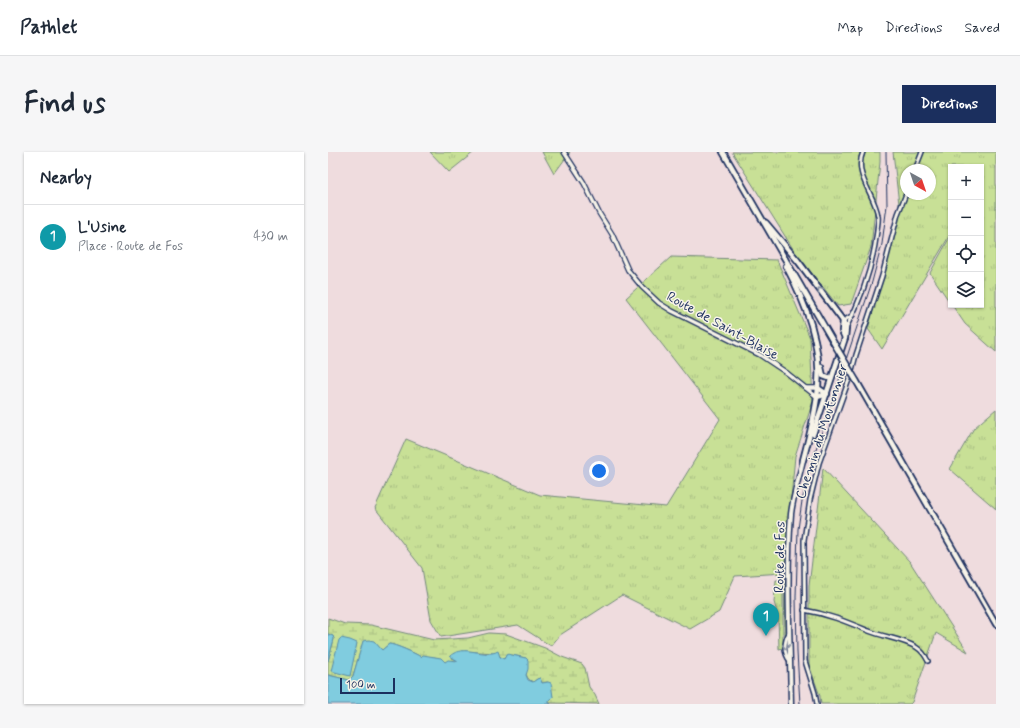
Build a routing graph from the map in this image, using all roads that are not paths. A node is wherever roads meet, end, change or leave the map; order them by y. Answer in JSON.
{"nodes":[{"id":1,"x":564,"y":152,"type":"edge"},
{"id":2,"x":723,"y":152,"type":"edge"},
{"id":3,"x":863,"y":152,"type":"edge"},
{"id":4,"x":922,"y":152,"type":"edge"},
{"id":5,"x":918,"y":164,"type":"edge"},
{"id":6,"x":904,"y":200,"type":"edge"},
{"id":7,"x":763,"y":220,"type":"junction"},
{"id":8,"x":782,"y":255,"type":"junction"},
{"id":9,"x":853,"y":316,"type":"junction"},
{"id":10,"x":843,"y":321,"type":"junction"},
{"id":11,"x":846,"y":328,"type":"junction"},
{"id":12,"x":815,"y":338,"type":"junction"},
{"id":13,"x":845,"y":338,"type":"junction"},
{"id":14,"x":832,"y":378,"type":"junction"},
{"id":15,"x":806,"y":388,"type":"junction"},
{"id":16,"x":818,"y":388,"type":"junction"},
{"id":17,"x":827,"y":394,"type":"junction"},
{"id":18,"x":817,"y":397,"type":"junction"},
{"id":19,"x":803,"y":460,"type":"junction"},
{"id":20,"x":804,"y":610,"type":"junction"},
{"id":21,"x":996,"y":624,"type":"edge"},
{"id":22,"x":928,"y":661,"type":"dead end"},
{"id":23,"x":791,"y":704,"type":"edge"},
{"id":24,"x":816,"y":704,"type":"edge"}],
"edges":[{"from":1,"to":15,"type":"street","name":"Route de Saint-Blaise"},
{"from":2,"to":7,"type":"main road"},
{"from":3,"to":9,"type":"street"},
{"from":4,"to":5,"type":"street"},
{"from":6,"to":20,"type":"street","name":"Chemin du Moutonnier"},
{"from":7,"to":8,"type":"main road"},
{"from":10,"to":7,"type":"main road","one_way":true},
{"from":8,"to":12,"type":"main road"},
{"from":8,"to":21,"type":"main road","bridge":true},
{"from":9,"to":10,"type":"street"},
{"from":9,"to":11,"type":"street"},
{"from":10,"to":11,"type":"main road"},
{"from":10,"to":13,"type":"main road"},
{"from":11,"to":13,"type":"main road"},
{"from":12,"to":14,"type":"main road"},
{"from":12,"to":16,"type":"main road"},
{"from":13,"to":14,"type":"main road"},
{"from":14,"to":16,"type":"main road"},
{"from":14,"to":17,"type":"main road"},
{"from":15,"to":16,"type":"street"},
{"from":15,"to":18,"type":"street","name":"Route de Saint-Blaise"},
{"from":16,"to":17,"type":"main road"},
{"from":16,"to":18,"type":"main road"},
{"from":17,"to":18,"type":"main road"},
{"from":17,"to":19,"type":"main road"},
{"from":18,"to":19,"type":"main road"},
{"from":19,"to":23,"type":"main road","name":"Route de Fos"},
{"from":20,"to":22,"type":"street"},
{"from":20,"to":24,"type":"street","name":"Chemin du Moutonnier"}]}
